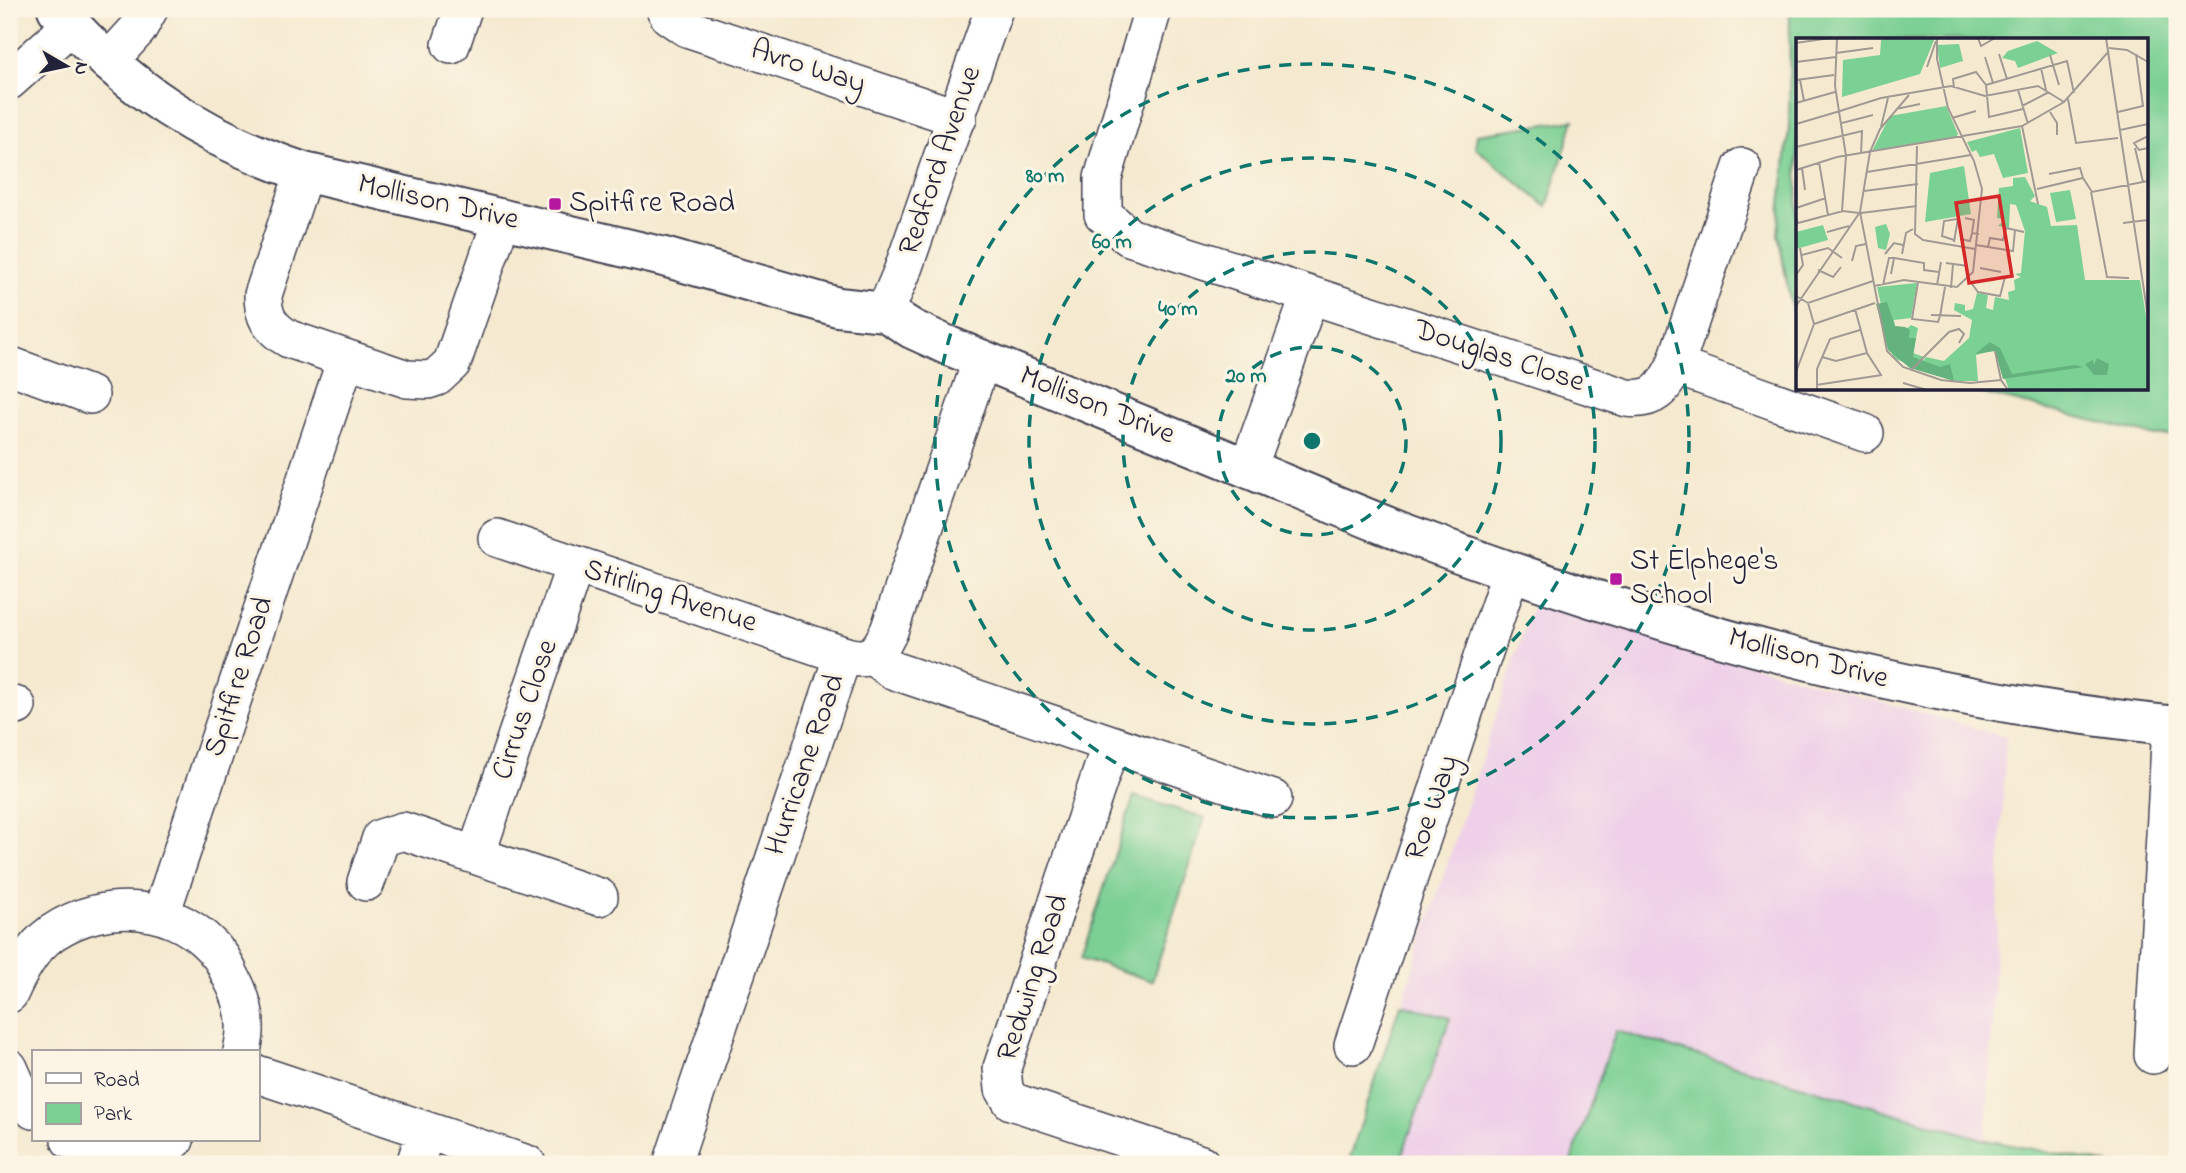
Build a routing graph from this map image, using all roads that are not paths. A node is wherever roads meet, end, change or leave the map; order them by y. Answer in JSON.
{"nodes":[{"id":1,"x":149,"y":9,"type":"edge"},
{"id":2,"x":463,"y":9,"type":"edge"},
{"id":3,"x":665,"y":9,"type":"edge"},
{"id":4,"x":994,"y":9,"type":"edge"},
{"id":5,"x":1153,"y":9,"type":"edge"},
{"id":6,"x":63,"y":16,"type":"edge"},
{"id":7,"x":451,"y":45,"type":"dead end"},
{"id":8,"x":108,"y":62,"type":"junction"},
{"id":9,"x":9,"y":81,"type":"edge"},
{"id":10,"x":958,"y":118,"type":"junction"},
{"id":11,"x":1742,"y":167,"type":"dead end"},
{"id":12,"x":304,"y":172,"type":"junction"},
{"id":13,"x":502,"y":218,"type":"junction"},
{"id":14,"x":1310,"y":295,"type":"junction"},
{"id":15,"x":885,"y":312,"type":"junction"},
{"id":16,"x":346,"y":359,"type":"junction"},
{"id":17,"x":982,"y":359,"type":"junction"},
{"id":18,"x":9,"y":365,"type":"edge"},
{"id":19,"x":1675,"y":366,"type":"junction"},
{"id":20,"x":90,"y":395,"type":"dead end"},
{"id":21,"x":1865,"y":433,"type":"dead end"},
{"id":22,"x":1248,"y":468,"type":"junction"},
{"id":23,"x":497,"y":538,"type":"dead end"},
{"id":24,"x":575,"y":565,"type":"junction"},
{"id":25,"x":1511,"y":571,"type":"junction"},
{"id":26,"x":858,"y":656,"type":"junction"},
{"id":27,"x":2174,"y":726,"type":"edge"},
{"id":28,"x":1111,"y":744,"type":"junction"},
{"id":29,"x":1273,"y":799,"type":"dead end"},
{"id":30,"x":476,"y":855,"type":"junction"},
{"id":31,"x":366,"y":882,"type":"dead end"},
{"id":32,"x":600,"y":897,"type":"dead end"},
{"id":33,"x":161,"y":914,"type":"junction"},
{"id":34,"x":2168,"y":931,"type":"edge"},
{"id":35,"x":9,"y":994,"type":"edge"},
{"id":36,"x":1353,"y":1045,"type":"dead end"},
{"id":37,"x":242,"y":1050,"type":"edge"},
{"id":38,"x":2153,"y":1055,"type":"dead end"},
{"id":39,"x":9,"y":1068,"type":"edge"},
{"id":40,"x":259,"y":1075,"type":"edge"},
{"id":41,"x":32,"y":1109,"type":"edge"},
{"id":42,"x":171,"y":1142,"type":"edge"},
{"id":43,"x":420,"y":1147,"type":"edge"},
{"id":44,"x":78,"y":1150,"type":"edge"},
{"id":45,"x":527,"y":1164,"type":"edge"},
{"id":46,"x":672,"y":1164,"type":"edge"},
{"id":47,"x":1201,"y":1164,"type":"edge"}],
"edges":[{"from":1,"to":8,"type":"street"},
{"from":2,"to":7,"type":"street"},
{"from":3,"to":10,"type":"street","name":"Avro Way"},
{"from":4,"to":10,"type":"street","name":"Redford Avenue"},
{"from":5,"to":14,"type":"street","name":"Douglas Close"},
{"from":6,"to":8,"type":"main road","name":"Mollison Drive"},
{"from":6,"to":9,"type":"street"},
{"from":8,"to":12,"type":"main road","name":"Mollison Drive"},
{"from":10,"to":15,"type":"street","name":"Redford Avenue"},
{"from":11,"to":19,"type":"street","name":"Douglas Close"},
{"from":12,"to":13,"type":"main road","name":"Mollison Drive"},
{"from":12,"to":16,"type":"street"},
{"from":13,"to":15,"type":"main road","name":"Mollison Drive"},
{"from":13,"to":16,"type":"street"},
{"from":14,"to":19,"type":"street","name":"Douglas Close"},
{"from":14,"to":22,"type":"street"},
{"from":15,"to":17,"type":"main road","name":"Mollison Drive"},
{"from":16,"to":33,"type":"street","name":"Spitfire Road"},
{"from":17,"to":22,"type":"main road","name":"Mollison Drive"},
{"from":17,"to":26,"type":"street","name":"Hurricane Road"},
{"from":18,"to":20,"type":"street"},
{"from":19,"to":21,"type":"street"},
{"from":22,"to":25,"type":"main road","name":"Mollison Drive"},
{"from":23,"to":24,"type":"street","name":"Stirling Avenue"},
{"from":24,"to":26,"type":"street","name":"Stirling Avenue"},
{"from":24,"to":30,"type":"street","name":"Cirrus Close"},
{"from":25,"to":27,"type":"main road","name":"Mollison Drive"},
{"from":25,"to":36,"type":"street","name":"Roe Way"},
{"from":26,"to":28,"type":"street"},
{"from":26,"to":46,"type":"street","name":"Hurricane Road"},
{"from":27,"to":34,"type":"street"},
{"from":28,"to":29,"type":"street"},
{"from":28,"to":47,"type":"street","name":"Redwing Road"},
{"from":30,"to":31,"type":"street"},
{"from":30,"to":32,"type":"street"},
{"from":33,"to":35,"type":"street"},
{"from":33,"to":37,"type":"street"},
{"from":34,"to":38,"type":"street"},
{"from":39,"to":41,"type":"street"},
{"from":40,"to":43,"type":"street"},
{"from":42,"to":44,"type":"street"},
{"from":43,"to":45,"type":"street"}]}
